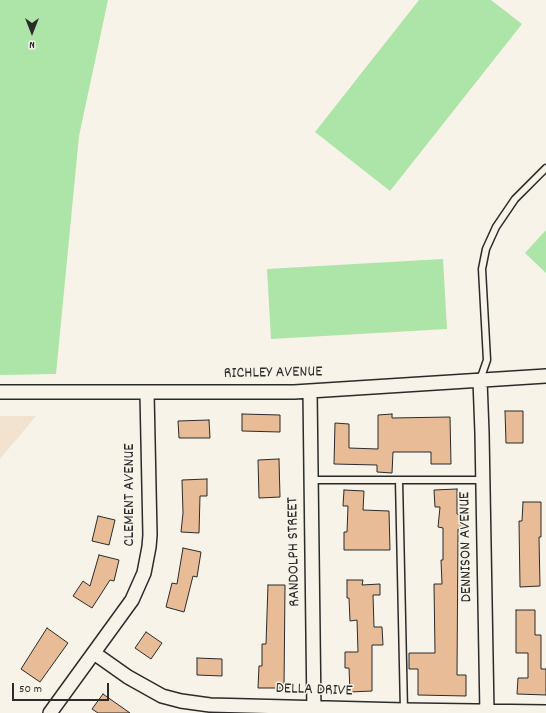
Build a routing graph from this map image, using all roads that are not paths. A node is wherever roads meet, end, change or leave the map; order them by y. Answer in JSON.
{"nodes":[{"id":1,"x":546,"y":168,"type":"edge"},
{"id":2,"x":546,"y":376,"type":"edge"},
{"id":3,"x":480,"y":380,"type":"junction"},
{"id":4,"x":310,"y":391,"type":"junction"},
{"id":5,"x":0,"y":392,"type":"edge"},
{"id":6,"x":147,"y":393,"type":"junction"},
{"id":7,"x":312,"y":480,"type":"junction"},
{"id":8,"x":399,"y":480,"type":"junction"},
{"id":9,"x":483,"y":480,"type":"junction"},
{"id":10,"x":94,"y":653,"type":"junction"},
{"id":11,"x":314,"y":710,"type":"edge"},
{"id":12,"x":404,"y":712,"type":"edge"},
{"id":13,"x":487,"y":712,"type":"edge"},
{"id":14,"x":546,"y":712,"type":"edge"},
{"id":15,"x":50,"y":713,"type":"edge"}],
"edges":[{"from":1,"to":3,"type":"lane"},
{"from":2,"to":3,"type":"street","name":"RICHLEY AVENUE"},
{"from":3,"to":4,"type":"street","name":"RICHLEY AVENUE"},
{"from":3,"to":9,"type":"street","name":"DENNISON AVENUE"},
{"from":4,"to":6,"type":"street","name":"RICHLEY AVENUE"},
{"from":4,"to":7,"type":"street","name":"RANDOLPH STREET"},
{"from":5,"to":6,"type":"street","name":"RICHLEY AVENUE"},
{"from":6,"to":10,"type":"street","name":"CLEMENT AVENUE"},
{"from":7,"to":8,"type":"lane"},
{"from":7,"to":11,"type":"street","name":"RANDOLPH STREET"},
{"from":8,"to":9,"type":"lane"},
{"from":8,"to":12,"type":"lane"},
{"from":9,"to":13,"type":"street","name":"DENNISON AVENUE"},
{"from":10,"to":11,"type":"street","name":"DELLA DRIVE"},
{"from":10,"to":15,"type":"street","name":"CLEMENT AVENUE"},
{"from":11,"to":12,"type":"street","name":"DELLA DRIVE"},
{"from":12,"to":13,"type":"street","name":"DELLA DRIVE"},
{"from":13,"to":14,"type":"street","name":"DELLA DRIVE"}]}
